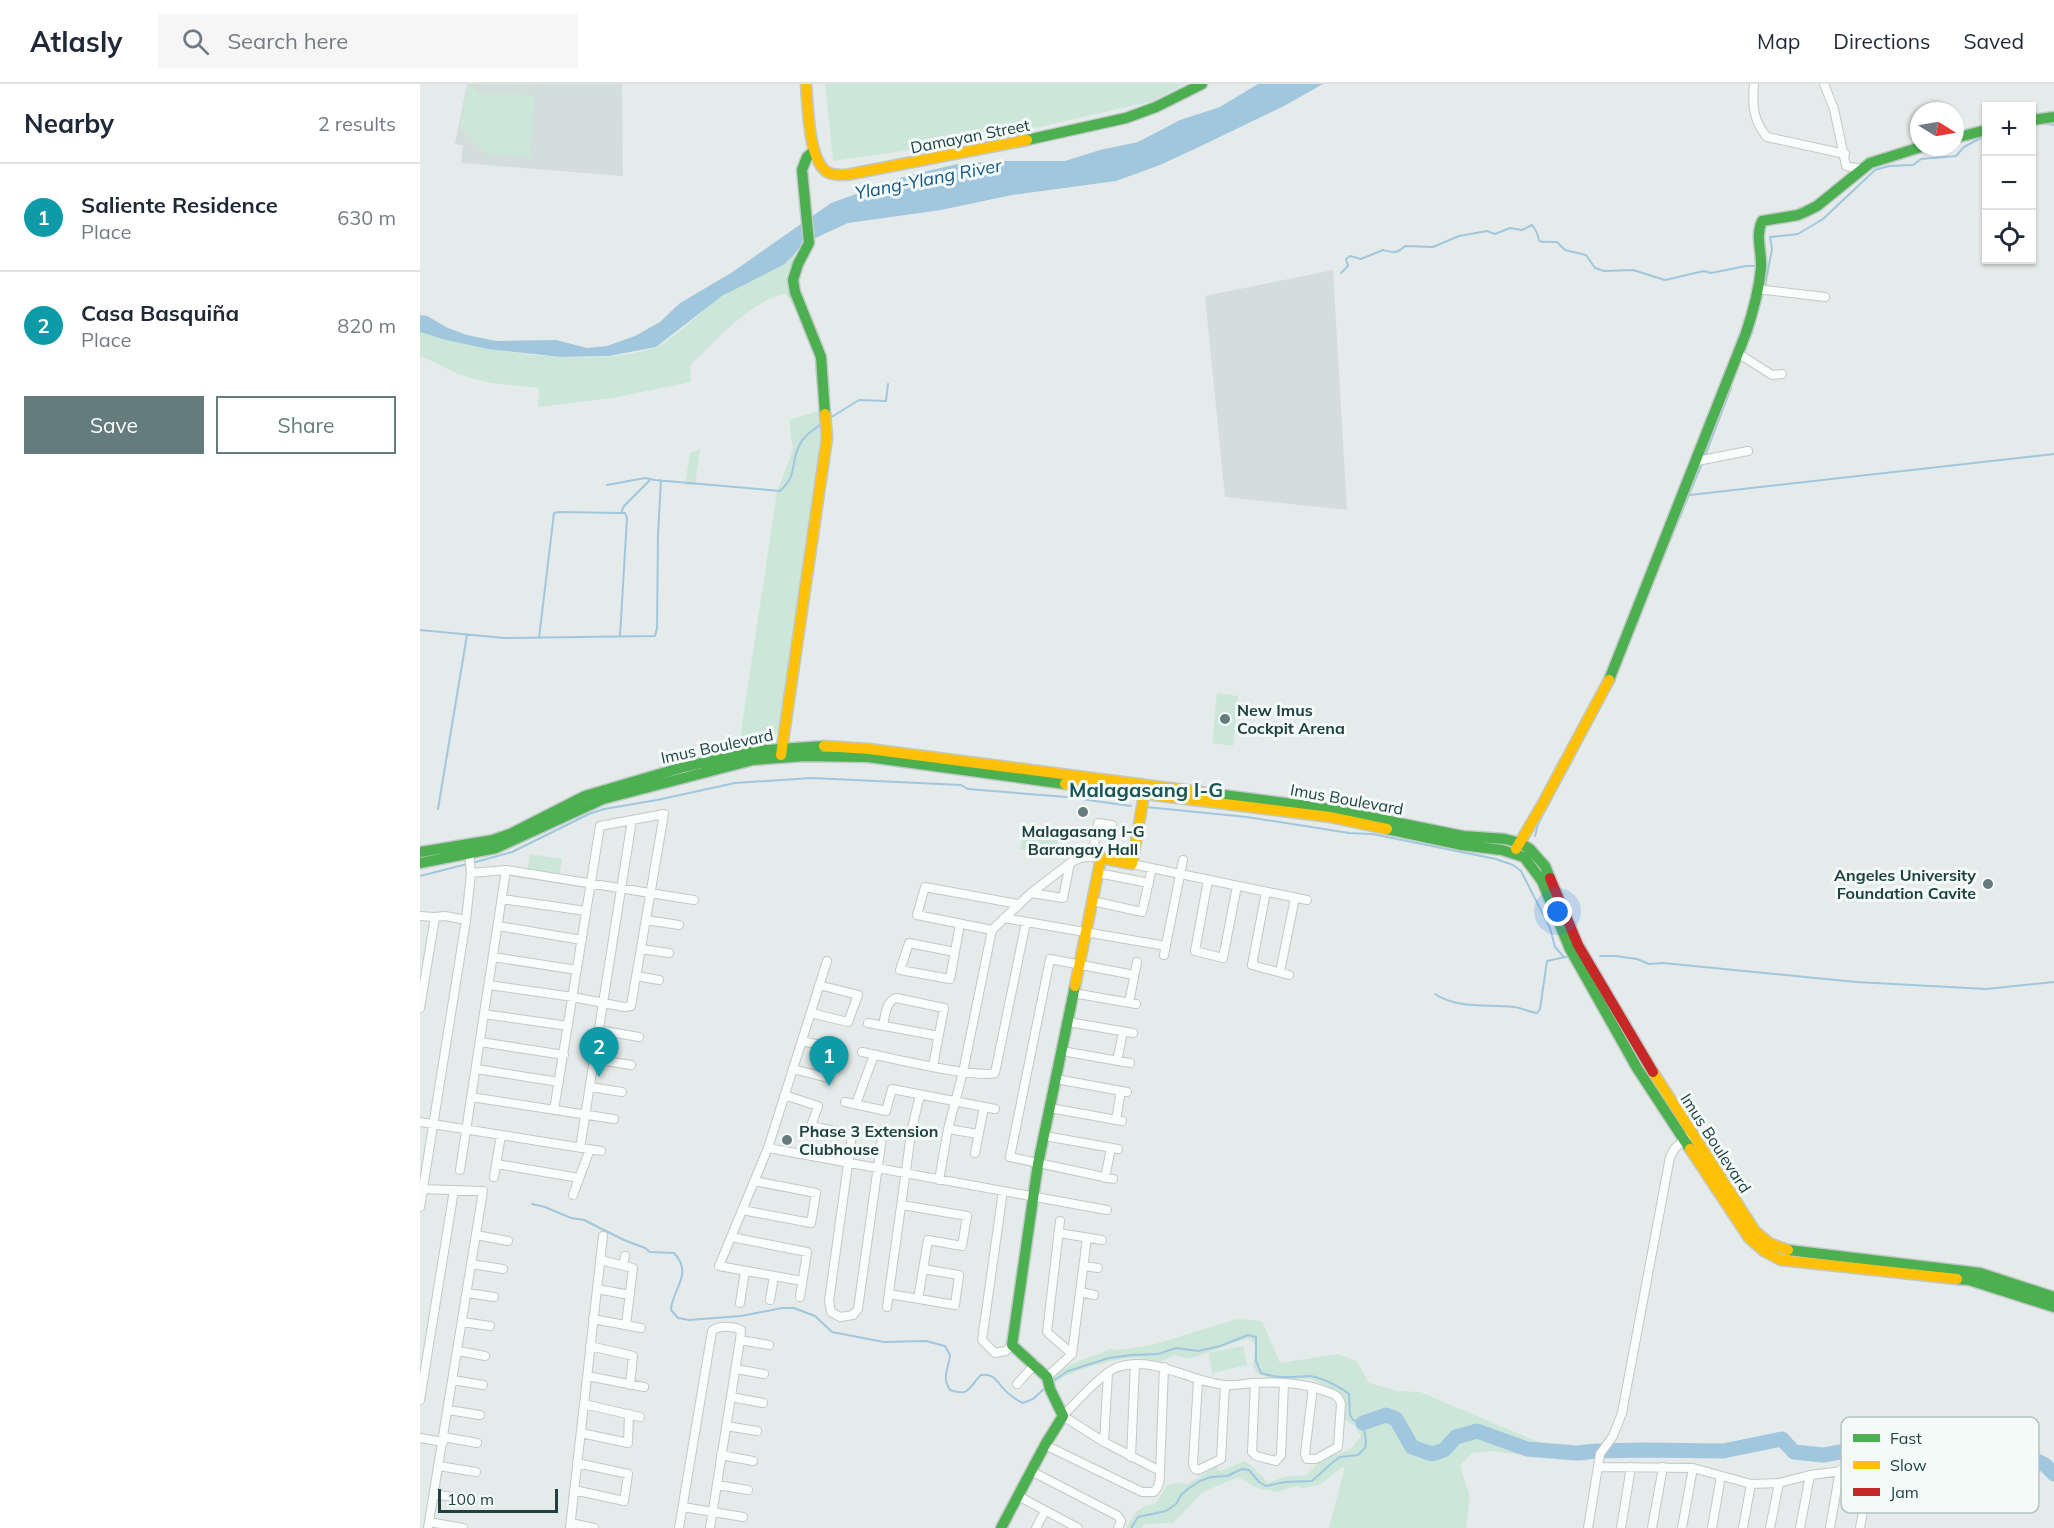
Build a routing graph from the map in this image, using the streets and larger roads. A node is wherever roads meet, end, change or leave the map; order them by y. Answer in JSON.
{"nodes":[{"id":1,"x":806,"y":84,"type":"edge"},
{"id":2,"x":1202,"y":84,"type":"edge"},
{"id":3,"x":1754,"y":84,"type":"edge"},
{"id":4,"x":1824,"y":84,"type":"edge"},
{"id":5,"x":2054,"y":117,"type":"edge"},
{"id":6,"x":2036,"y":119,"type":"edge"},
{"id":7,"x":1982,"y":131,"type":"edge"},
{"id":8,"x":1964,"y":136,"type":"edge"},
{"id":9,"x":1910,"y":150,"type":"edge"},
{"id":10,"x":814,"y":151,"type":"junction"},
{"id":11,"x":1845,"y":154,"type":"junction"},
{"id":12,"x":1861,"y":169,"type":"junction"},
{"id":13,"x":1757,"y":289,"type":"junction"},
{"id":14,"x":1825,"y":297,"type":"dead end"},
{"id":15,"x":1739,"y":354,"type":"junction"},
{"id":16,"x":1782,"y":374,"type":"dead end"},
{"id":17,"x":1748,"y":451,"type":"dead end"},
{"id":18,"x":1697,"y":461,"type":"junction"},
{"id":19,"x":781,"y":752,"type":"junction"},
{"id":20,"x":1145,"y":790,"type":"junction"},
{"id":21,"x":632,"y":820,"type":"junction"},
{"id":22,"x":1112,"y":825,"type":"dead end"},
{"id":23,"x":1517,"y":848,"type":"junction"},
{"id":24,"x":420,"y":852,"type":"edge"},
{"id":25,"x":1096,"y":857,"type":"junction"},
{"id":26,"x":1183,"y":860,"type":"dead end"},
{"id":27,"x":420,"y":863,"type":"edge"},
{"id":28,"x":470,"y":863,"type":"junction"},
{"id":29,"x":1070,"y":863,"type":"junction"},
{"id":30,"x":1132,"y":864,"type":"junction"},
{"id":31,"x":1152,"y":868,"type":"junction"},
{"id":32,"x":506,"y":870,"type":"junction"},
{"id":33,"x":1098,"y":873,"type":"junction"},
{"id":34,"x":1180,"y":874,"type":"junction"},
{"id":35,"x":1208,"y":880,"type":"junction"},
{"id":36,"x":1149,"y":883,"type":"junction"},
{"id":37,"x":591,"y":884,"type":"junction"},
{"id":38,"x":1237,"y":886,"type":"junction"},
{"id":39,"x":622,"y":889,"type":"junction"},
{"id":40,"x":1266,"y":892,"type":"junction"},
{"id":41,"x":651,"y":893,"type":"junction"},
{"id":42,"x":1031,"y":893,"type":"junction"},
{"id":43,"x":1295,"y":898,"type":"junction"},
{"id":44,"x":502,"y":899,"type":"junction"},
{"id":45,"x":694,"y":900,"type":"dead end"},
{"id":46,"x":1307,"y":900,"type":"dead end"},
{"id":47,"x":1092,"y":901,"type":"junction"},
{"id":48,"x":1018,"y":904,"type":"junction"},
{"id":49,"x":586,"y":911,"type":"junction"},
{"id":50,"x":420,"y":916,"type":"edge"},
{"id":51,"x":435,"y":917,"type":"junction"},
{"id":52,"x":1005,"y":918,"type":"junction"},
{"id":53,"x":466,"y":920,"type":"junction"},
{"id":54,"x":646,"y":920,"type":"junction"},
{"id":55,"x":1026,"y":922,"type":"junction"},
{"id":56,"x":960,"y":924,"type":"junction"},
{"id":57,"x":679,"y":925,"type":"dead end"},
{"id":58,"x":498,"y":926,"type":"junction"},
{"id":59,"x":992,"y":930,"type":"junction"},
{"id":60,"x":1086,"y":932,"type":"junction"},
{"id":61,"x":582,"y":940,"type":"junction"},
{"id":62,"x":420,"y":945,"type":"edge"},
{"id":63,"x":430,"y":946,"type":"junction"},
{"id":64,"x":1166,"y":946,"type":"junction"},
{"id":65,"x":641,"y":949,"type":"junction"},
{"id":66,"x":955,"y":952,"type":"junction"},
{"id":67,"x":669,"y":953,"type":"dead end"},
{"id":68,"x":1164,"y":956,"type":"dead end"},
{"id":69,"x":493,"y":957,"type":"junction"},
{"id":70,"x":827,"y":962,"type":"dead end"},
{"id":71,"x":1137,"y":962,"type":"dead end"},
{"id":72,"x":1079,"y":964,"type":"junction"},
{"id":73,"x":577,"y":970,"type":"junction"},
{"id":74,"x":1280,"y":972,"type":"junction"},
{"id":75,"x":423,"y":975,"type":"edge"},
{"id":76,"x":1134,"y":975,"type":"junction"},
{"id":77,"x":1289,"y":975,"type":"dead end"},
{"id":78,"x":636,"y":976,"type":"junction"},
{"id":79,"x":659,"y":980,"type":"dead end"},
{"id":80,"x":489,"y":985,"type":"junction"},
{"id":81,"x":819,"y":985,"type":"junction"},
{"id":82,"x":1074,"y":993,"type":"junction"},
{"id":83,"x":573,"y":997,"type":"junction"},
{"id":84,"x":604,"y":1003,"type":"junction"},
{"id":85,"x":420,"y":1004,"type":"edge"},
{"id":86,"x":811,"y":1013,"type":"junction"},
{"id":87,"x":484,"y":1014,"type":"junction"},
{"id":88,"x":1068,"y":1022,"type":"junction"},
{"id":89,"x":867,"y":1023,"type":"dead end"},
{"id":90,"x":568,"y":1026,"type":"junction"},
{"id":91,"x":883,"y":1026,"type":"junction"},
{"id":92,"x":599,"y":1030,"type":"junction"},
{"id":93,"x":1123,"y":1032,"type":"junction"},
{"id":94,"x":1133,"y":1034,"type":"dead end"},
{"id":95,"x":939,"y":1036,"type":"junction"},
{"id":96,"x":639,"y":1037,"type":"dead end"},
{"id":97,"x":802,"y":1041,"type":"junction"},
{"id":98,"x":480,"y":1042,"type":"junction"},
{"id":99,"x":1062,"y":1051,"type":"junction"},
{"id":100,"x":862,"y":1052,"type":"dead end"},
{"id":101,"x":874,"y":1054,"type":"junction"},
{"id":102,"x":564,"y":1055,"type":"junction"},
{"id":103,"x":594,"y":1059,"type":"junction"},
{"id":104,"x":1117,"y":1061,"type":"junction"},
{"id":105,"x":1130,"y":1063,"type":"dead end"},
{"id":106,"x":631,"y":1065,"type":"dead end"},
{"id":107,"x":933,"y":1066,"type":"junction"},
{"id":108,"x":476,"y":1069,"type":"junction"},
{"id":109,"x":793,"y":1069,"type":"junction"},
{"id":110,"x":963,"y":1072,"type":"junction"},
{"id":111,"x":1056,"y":1079,"type":"junction"},
{"id":112,"x":559,"y":1082,"type":"junction"},
{"id":113,"x":590,"y":1087,"type":"junction"},
{"id":114,"x":622,"y":1092,"type":"dead end"},
{"id":115,"x":784,"y":1095,"type":"junction"},
{"id":116,"x":920,"y":1095,"type":"junction"},
{"id":117,"x":471,"y":1097,"type":"junction"},
{"id":118,"x":956,"y":1101,"type":"junction"},
{"id":119,"x":845,"y":1102,"type":"dead end"},
{"id":120,"x":856,"y":1104,"type":"junction"},
{"id":121,"x":984,"y":1107,"type":"junction"},
{"id":122,"x":1050,"y":1108,"type":"junction"},
{"id":123,"x":995,"y":1109,"type":"dead end"},
{"id":124,"x":555,"y":1110,"type":"junction"},
{"id":125,"x":585,"y":1114,"type":"junction"},
{"id":126,"x":614,"y":1119,"type":"dead end"},
{"id":127,"x":420,"y":1122,"type":"edge"},
{"id":128,"x":433,"y":1124,"type":"junction"},
{"id":129,"x":948,"y":1129,"type":"junction"},
{"id":130,"x":466,"y":1130,"type":"junction"},
{"id":131,"x":883,"y":1130,"type":"dead end"},
{"id":132,"x":978,"y":1134,"type":"junction"},
{"id":133,"x":501,"y":1135,"type":"junction"},
{"id":134,"x":1045,"y":1136,"type":"junction"},
{"id":135,"x":1688,"y":1137,"type":"junction"},
{"id":136,"x":580,"y":1148,"type":"junction"},
{"id":137,"x":768,"y":1148,"type":"junction"},
{"id":138,"x":590,"y":1149,"type":"junction"},
{"id":139,"x":601,"y":1151,"type":"dead end"},
{"id":140,"x":975,"y":1153,"type":"dead end"},
{"id":141,"x":848,"y":1163,"type":"junction"},
{"id":142,"x":496,"y":1164,"type":"junction"},
{"id":143,"x":1038,"y":1164,"type":"junction"},
{"id":144,"x":878,"y":1168,"type":"junction"},
{"id":145,"x":460,"y":1170,"type":"dead end"},
{"id":146,"x":907,"y":1174,"type":"junction"},
{"id":147,"x":494,"y":1177,"type":"dead end"},
{"id":148,"x":579,"y":1178,"type":"junction"},
{"id":149,"x":939,"y":1180,"type":"junction"},
{"id":150,"x":754,"y":1181,"type":"junction"},
{"id":151,"x":421,"y":1189,"type":"edge"},
{"id":152,"x":454,"y":1190,"type":"junction"},
{"id":153,"x":1003,"y":1191,"type":"junction"},
{"id":154,"x":573,"y":1195,"type":"dead end"},
{"id":155,"x":1033,"y":1196,"type":"junction"},
{"id":156,"x":902,"y":1205,"type":"junction"},
{"id":157,"x":420,"y":1207,"type":"edge"},
{"id":158,"x":742,"y":1210,"type":"junction"},
{"id":159,"x":1107,"y":1210,"type":"dead end"},
{"id":160,"x":1060,"y":1221,"type":"dead end"},
{"id":161,"x":1059,"y":1233,"type":"junction"},
{"id":162,"x":476,"y":1235,"type":"junction"},
{"id":163,"x":603,"y":1236,"type":"dead end"},
{"id":164,"x":731,"y":1237,"type":"junction"},
{"id":165,"x":1087,"y":1238,"type":"junction"},
{"id":166,"x":508,"y":1240,"type":"dead end"},
{"id":167,"x":1102,"y":1240,"type":"dead end"},
{"id":168,"x":625,"y":1256,"type":"dead end"},
{"id":169,"x":600,"y":1260,"type":"junction"},
{"id":170,"x":471,"y":1264,"type":"junction"},
{"id":171,"x":623,"y":1265,"type":"junction"},
{"id":172,"x":1084,"y":1266,"type":"junction"},
{"id":173,"x":1098,"y":1268,"type":"dead end"},
{"id":174,"x":503,"y":1269,"type":"dead end"},
{"id":175,"x":923,"y":1269,"type":"junction"},
{"id":176,"x":745,"y":1271,"type":"junction"},
{"id":177,"x":774,"y":1276,"type":"junction"},
{"id":178,"x":802,"y":1281,"type":"junction"},
{"id":179,"x":597,"y":1289,"type":"junction"},
{"id":180,"x":1080,"y":1292,"type":"junction"},
{"id":181,"x":467,"y":1293,"type":"junction"},
{"id":182,"x":889,"y":1294,"type":"junction"},
{"id":183,"x":630,"y":1295,"type":"junction"},
{"id":184,"x":1094,"y":1295,"type":"dead end"},
{"id":185,"x":495,"y":1297,"type":"dead end"},
{"id":186,"x":800,"y":1297,"type":"dead end"},
{"id":187,"x":2054,"y":1297,"type":"edge"},
{"id":188,"x":918,"y":1299,"type":"junction"},
{"id":189,"x":770,"y":1300,"type":"dead end"},
{"id":190,"x":740,"y":1303,"type":"dead end"},
{"id":191,"x":887,"y":1307,"type":"dead end"},
{"id":192,"x":2054,"y":1307,"type":"edge"},
{"id":193,"x":593,"y":1318,"type":"junction"},
{"id":194,"x":462,"y":1322,"type":"junction"},
{"id":195,"x":626,"y":1325,"type":"junction"},
{"id":196,"x":490,"y":1326,"type":"dead end"},
{"id":197,"x":641,"y":1328,"type":"dead end"},
{"id":198,"x":740,"y":1340,"type":"junction"},
{"id":199,"x":769,"y":1345,"type":"dead end"},
{"id":200,"x":1012,"y":1345,"type":"junction"},
{"id":201,"x":590,"y":1346,"type":"junction"},
{"id":202,"x":458,"y":1351,"type":"junction"},
{"id":203,"x":1072,"y":1354,"type":"junction"},
{"id":204,"x":485,"y":1356,"type":"dead end"},
{"id":205,"x":1035,"y":1364,"type":"junction"},
{"id":206,"x":1135,"y":1364,"type":"junction"},
{"id":207,"x":1164,"y":1367,"type":"junction"},
{"id":208,"x":736,"y":1369,"type":"junction"},
{"id":209,"x":1108,"y":1373,"type":"junction"},
{"id":210,"x":764,"y":1374,"type":"dead end"},
{"id":211,"x":587,"y":1376,"type":"junction"},
{"id":212,"x":453,"y":1380,"type":"junction"},
{"id":213,"x":1198,"y":1380,"type":"junction"},
{"id":214,"x":1049,"y":1382,"type":"junction"},
{"id":215,"x":1255,"y":1383,"type":"junction"},
{"id":216,"x":1284,"y":1383,"type":"junction"},
{"id":217,"x":1017,"y":1384,"type":"dead end"},
{"id":218,"x":630,"y":1385,"type":"junction"},
{"id":219,"x":1225,"y":1385,"type":"junction"},
{"id":220,"x":483,"y":1386,"type":"dead end"},
{"id":221,"x":1313,"y":1387,"type":"junction"},
{"id":222,"x":644,"y":1388,"type":"dead end"},
{"id":223,"x":731,"y":1397,"type":"junction"},
{"id":224,"x":420,"y":1400,"type":"edge"},
{"id":225,"x":763,"y":1403,"type":"dead end"},
{"id":226,"x":584,"y":1404,"type":"junction"},
{"id":227,"x":448,"y":1410,"type":"junction"},
{"id":228,"x":629,"y":1414,"type":"junction"},
{"id":229,"x":480,"y":1415,"type":"dead end"},
{"id":230,"x":1063,"y":1416,"type":"junction"},
{"id":231,"x":640,"y":1417,"type":"dead end"},
{"id":232,"x":726,"y":1426,"type":"junction"},
{"id":233,"x":757,"y":1431,"type":"dead end"},
{"id":234,"x":580,"y":1433,"type":"junction"},
{"id":235,"x":420,"y":1438,"type":"edge"},
{"id":236,"x":444,"y":1440,"type":"junction"},
{"id":237,"x":1104,"y":1442,"type":"junction"},
{"id":238,"x":477,"y":1443,"type":"dead end"},
{"id":239,"x":1045,"y":1445,"type":"junction"},
{"id":240,"x":722,"y":1455,"type":"junction"},
{"id":241,"x":1131,"y":1457,"type":"junction"},
{"id":242,"x":753,"y":1461,"type":"dead end"},
{"id":243,"x":577,"y":1463,"type":"junction"},
{"id":244,"x":439,"y":1466,"type":"junction"},
{"id":245,"x":1599,"y":1467,"type":"junction"},
{"id":246,"x":1631,"y":1467,"type":"junction"},
{"id":247,"x":1663,"y":1467,"type":"junction"},
{"id":248,"x":1693,"y":1468,"type":"junction"},
{"id":249,"x":1840,"y":1470,"type":"joint"},
{"id":250,"x":1031,"y":1471,"type":"junction"},
{"id":251,"x":1160,"y":1471,"type":"junction"},
{"id":252,"x":476,"y":1472,"type":"dead end"},
{"id":253,"x":1810,"y":1474,"type":"junction"},
{"id":254,"x":1721,"y":1476,"type":"junction"},
{"id":255,"x":1779,"y":1483,"type":"junction"},
{"id":256,"x":1751,"y":1484,"type":"junction"},
{"id":257,"x":717,"y":1485,"type":"junction"},
{"id":258,"x":574,"y":1490,"type":"junction"},
{"id":259,"x":747,"y":1490,"type":"dead end"},
{"id":260,"x":434,"y":1494,"type":"junction"},
{"id":261,"x":1018,"y":1496,"type":"junction"},
{"id":262,"x":470,"y":1500,"type":"dead end"},
{"id":263,"x":683,"y":1507,"type":"junction"},
{"id":264,"x":1045,"y":1510,"type":"junction"},
{"id":265,"x":712,"y":1512,"type":"junction"},
{"id":266,"x":1863,"y":1513,"type":"edge"},
{"id":267,"x":743,"y":1517,"type":"dead end"},
{"id":268,"x":428,"y":1525,"type":"edge"},
{"id":269,"x":570,"y":1525,"type":"edge"},
{"id":270,"x":463,"y":1528,"type":"edge"},
{"id":271,"x":594,"y":1528,"type":"edge"},
{"id":272,"x":679,"y":1528,"type":"edge"},
{"id":273,"x":710,"y":1528,"type":"edge"},
{"id":274,"x":1001,"y":1528,"type":"edge"},
{"id":275,"x":1036,"y":1528,"type":"edge"},
{"id":276,"x":1078,"y":1528,"type":"edge"},
{"id":277,"x":1118,"y":1528,"type":"edge"},
{"id":278,"x":1588,"y":1528,"type":"edge"},
{"id":279,"x":1621,"y":1528,"type":"edge"},
{"id":280,"x":1652,"y":1528,"type":"edge"},
{"id":281,"x":1682,"y":1528,"type":"edge"},
{"id":282,"x":1712,"y":1528,"type":"edge"},
{"id":283,"x":1743,"y":1528,"type":"edge"},
{"id":284,"x":1770,"y":1528,"type":"edge"},
{"id":285,"x":1800,"y":1528,"type":"edge"},
{"id":286,"x":1830,"y":1528,"type":"edge"},
{"id":287,"x":1860,"y":1528,"type":"edge"}],
"edges":[{"from":1,"to":10,"type":"street"},
{"from":2,"to":10,"type":"street","name":"Damayan Street"},
{"from":3,"to":11,"type":"street"},
{"from":4,"to":11,"type":"street"},
{"from":5,"to":6,"type":"street"},
{"from":7,"to":8,"type":"street"},
{"from":9,"to":12,"type":"street"},
{"from":10,"to":19,"type":"street"},
{"from":11,"to":12,"type":"street"},
{"from":12,"to":13,"type":"street"},
{"from":13,"to":14,"type":"street"},
{"from":13,"to":15,"type":"street"},
{"from":15,"to":16,"type":"street"},
{"from":15,"to":18,"type":"street"},
{"from":17,"to":18,"type":"street"},
{"from":18,"to":23,"type":"street"},
{"from":19,"to":20,"type":"street","name":"Imus Boulevard"},
{"from":19,"to":24,"type":"street","name":"Imus Boulevard"},
{"from":19,"to":28,"type":"street","name":"Imus Boulevard"},
{"from":20,"to":23,"type":"street","name":"Imus Boulevard"},
{"from":20,"to":30,"type":"street"},
{"from":21,"to":37,"type":"street"},
{"from":21,"to":39,"type":"street"},
{"from":21,"to":41,"type":"street"},
{"from":22,"to":25,"type":"street"},
{"from":23,"to":135,"type":"street","name":"Imus Boulevard"},
{"from":25,"to":29,"type":"street"},
{"from":25,"to":30,"type":"street"},
{"from":25,"to":33,"type":"street"},
{"from":26,"to":34,"type":"street"},
{"from":27,"to":28,"type":"street","name":"Imus Boulevard"},
{"from":28,"to":32,"type":"street"},
{"from":28,"to":53,"type":"street"},
{"from":29,"to":42,"type":"street"},
{"from":29,"to":42,"type":"street"},
{"from":30,"to":31,"type":"street"},
{"from":31,"to":34,"type":"street"},
{"from":31,"to":36,"type":"street"},
{"from":32,"to":37,"type":"street"},
{"from":32,"to":44,"type":"street"},
{"from":33,"to":36,"type":"street"},
{"from":33,"to":47,"type":"street"},
{"from":34,"to":35,"type":"street"},
{"from":34,"to":64,"type":"street"},
{"from":35,"to":38,"type":"street"},
{"from":35,"to":38,"type":"street"},
{"from":36,"to":47,"type":"street"},
{"from":37,"to":39,"type":"street"},
{"from":37,"to":49,"type":"street"},
{"from":38,"to":40,"type":"street"},
{"from":39,"to":41,"type":"street"},
{"from":39,"to":84,"type":"street"},
{"from":40,"to":43,"type":"street"},
{"from":40,"to":74,"type":"street"},
{"from":41,"to":45,"type":"street"},
{"from":41,"to":54,"type":"street"},
{"from":42,"to":48,"type":"street"},
{"from":43,"to":46,"type":"street"},
{"from":43,"to":74,"type":"street"},
{"from":44,"to":49,"type":"street"},
{"from":44,"to":58,"type":"street"},
{"from":47,"to":60,"type":"street"},
{"from":48,"to":52,"type":"street"},
{"from":48,"to":56,"type":"street"},
{"from":49,"to":61,"type":"street"},
{"from":50,"to":51,"type":"street"},
{"from":51,"to":53,"type":"street"},
{"from":51,"to":63,"type":"street"},
{"from":52,"to":55,"type":"street"},
{"from":52,"to":59,"type":"street"},
{"from":53,"to":128,"type":"street"},
{"from":54,"to":57,"type":"street"},
{"from":54,"to":65,"type":"street"},
{"from":55,"to":60,"type":"street"},
{"from":55,"to":110,"type":"street"},
{"from":56,"to":59,"type":"street"},
{"from":56,"to":66,"type":"street"},
{"from":58,"to":61,"type":"street"},
{"from":58,"to":69,"type":"street"},
{"from":59,"to":110,"type":"street"},
{"from":60,"to":64,"type":"street"},
{"from":60,"to":72,"type":"street"},
{"from":61,"to":73,"type":"street"},
{"from":62,"to":63,"type":"street"},
{"from":63,"to":75,"type":"street"},
{"from":64,"to":68,"type":"street"},
{"from":65,"to":67,"type":"street"},
{"from":65,"to":78,"type":"street"},
{"from":66,"to":66,"type":"street"},
{"from":69,"to":73,"type":"street"},
{"from":69,"to":80,"type":"street"},
{"from":70,"to":81,"type":"street"},
{"from":71,"to":76,"type":"street"},
{"from":72,"to":76,"type":"street"},
{"from":72,"to":82,"type":"street"},
{"from":72,"to":143,"type":"street"},
{"from":73,"to":83,"type":"street"},
{"from":74,"to":77,"type":"street"},
{"from":75,"to":85,"type":"street"},
{"from":76,"to":82,"type":"street"},
{"from":78,"to":79,"type":"street"},
{"from":78,"to":84,"type":"street"},
{"from":80,"to":83,"type":"street"},
{"from":80,"to":87,"type":"street"},
{"from":81,"to":86,"type":"street"},
{"from":81,"to":86,"type":"street"},
{"from":82,"to":88,"type":"street"},
{"from":83,"to":84,"type":"street"},
{"from":83,"to":90,"type":"street"},
{"from":84,"to":92,"type":"street"},
{"from":86,"to":97,"type":"street"},
{"from":87,"to":90,"type":"street"},
{"from":87,"to":98,"type":"street"},
{"from":88,"to":93,"type":"street"},
{"from":88,"to":99,"type":"street"},
{"from":89,"to":91,"type":"street"},
{"from":90,"to":102,"type":"street"},
{"from":91,"to":95,"type":"street"},
{"from":91,"to":95,"type":"street"},
{"from":92,"to":96,"type":"street"},
{"from":92,"to":103,"type":"street"},
{"from":93,"to":94,"type":"street"},
{"from":93,"to":104,"type":"street"},
{"from":95,"to":107,"type":"street"},
{"from":97,"to":109,"type":"street"},
{"from":97,"to":109,"type":"street"},
{"from":98,"to":102,"type":"street"},
{"from":98,"to":108,"type":"street"},
{"from":99,"to":104,"type":"street"},
{"from":99,"to":111,"type":"street"},
{"from":100,"to":101,"type":"street"},
{"from":101,"to":107,"type":"street"},
{"from":101,"to":120,"type":"street"},
{"from":102,"to":112,"type":"street"},
{"from":103,"to":106,"type":"street"},
{"from":103,"to":113,"type":"street"},
{"from":104,"to":105,"type":"street"},
{"from":107,"to":110,"type":"street"},
{"from":108,"to":112,"type":"street"},
{"from":108,"to":117,"type":"street"},
{"from":109,"to":115,"type":"street"},
{"from":110,"to":118,"type":"street"},
{"from":111,"to":122,"type":"street"},
{"from":111,"to":122,"type":"street"},
{"from":112,"to":124,"type":"street"},
{"from":113,"to":114,"type":"street"},
{"from":113,"to":125,"type":"street"},
{"from":115,"to":137,"type":"street"},
{"from":115,"to":141,"type":"street"},
{"from":116,"to":118,"type":"street"},
{"from":116,"to":120,"type":"street"},
{"from":116,"to":146,"type":"street"},
{"from":117,"to":124,"type":"street"},
{"from":117,"to":130,"type":"street"},
{"from":118,"to":121,"type":"street"},
{"from":118,"to":129,"type":"street"},
{"from":119,"to":120,"type":"street"},
{"from":121,"to":123,"type":"street"},
{"from":121,"to":132,"type":"street"},
{"from":122,"to":134,"type":"street"},
{"from":124,"to":125,"type":"street"},
{"from":125,"to":126,"type":"street"},
{"from":125,"to":136,"type":"street"},
{"from":127,"to":128,"type":"street"},
{"from":128,"to":130,"type":"street"},
{"from":128,"to":151,"type":"street"},
{"from":129,"to":132,"type":"street"},
{"from":129,"to":149,"type":"street"},
{"from":130,"to":133,"type":"street"},
{"from":130,"to":145,"type":"street"},
{"from":131,"to":144,"type":"street"},
{"from":132,"to":140,"type":"street"},
{"from":133,"to":136,"type":"street"},
{"from":133,"to":142,"type":"street"},
{"from":134,"to":143,"type":"street"},
{"from":134,"to":143,"type":"street"},
{"from":135,"to":187,"type":"street","name":"Imus Boulevard"},
{"from":135,"to":192,"type":"street","name":"Imus Boulevard"},
{"from":135,"to":245,"type":"street"},
{"from":136,"to":138,"type":"street"},
{"from":137,"to":141,"type":"street"},
{"from":137,"to":150,"type":"street"},
{"from":138,"to":139,"type":"street"},
{"from":138,"to":148,"type":"street"},
{"from":141,"to":144,"type":"street"},
{"from":141,"to":144,"type":"street"},
{"from":142,"to":147,"type":"street"},
{"from":142,"to":148,"type":"street"},
{"from":143,"to":155,"type":"street"},
{"from":144,"to":146,"type":"street"},
{"from":146,"to":149,"type":"street"},
{"from":146,"to":156,"type":"street"},
{"from":148,"to":154,"type":"street"},
{"from":149,"to":153,"type":"street"},
{"from":150,"to":158,"type":"street"},
{"from":150,"to":158,"type":"street"},
{"from":151,"to":152,"type":"street"},
{"from":151,"to":157,"type":"street"},
{"from":152,"to":162,"type":"street"},
{"from":152,"to":224,"type":"street"},
{"from":153,"to":155,"type":"street"},
{"from":153,"to":200,"type":"street"},
{"from":155,"to":159,"type":"street"},
{"from":155,"to":200,"type":"street"},
{"from":156,"to":175,"type":"street"},
{"from":156,"to":182,"type":"street"},
{"from":158,"to":164,"type":"street"},
{"from":160,"to":161,"type":"street"},
{"from":161,"to":165,"type":"street"},
{"from":161,"to":203,"type":"street"},
{"from":162,"to":166,"type":"street"},
{"from":162,"to":170,"type":"street"},
{"from":163,"to":169,"type":"street"},
{"from":164,"to":176,"type":"street"},
{"from":164,"to":178,"type":"street"},
{"from":165,"to":167,"type":"street"},
{"from":165,"to":172,"type":"street"},
{"from":168,"to":171,"type":"street"},
{"from":169,"to":171,"type":"street"},
{"from":169,"to":179,"type":"street"},
{"from":170,"to":174,"type":"street"},
{"from":170,"to":181,"type":"street"},
{"from":171,"to":183,"type":"street"},
{"from":172,"to":173,"type":"street"},
{"from":172,"to":180,"type":"street"},
{"from":175,"to":188,"type":"street"},
{"from":175,"to":188,"type":"street"},
{"from":176,"to":177,"type":"street"},
{"from":176,"to":190,"type":"street"},
{"from":177,"to":178,"type":"street"},
{"from":177,"to":189,"type":"street"},
{"from":178,"to":186,"type":"street"},
{"from":179,"to":183,"type":"street"},
{"from":179,"to":193,"type":"street"},
{"from":180,"to":184,"type":"street"},
{"from":180,"to":203,"type":"street"},
{"from":181,"to":185,"type":"street"},
{"from":181,"to":194,"type":"street"},
{"from":182,"to":188,"type":"street"},
{"from":182,"to":191,"type":"street"},
{"from":183,"to":195,"type":"street"},
{"from":193,"to":195,"type":"street"},
{"from":193,"to":201,"type":"street"},
{"from":194,"to":196,"type":"street"},
{"from":194,"to":202,"type":"street"},
{"from":195,"to":197,"type":"street"},
{"from":198,"to":199,"type":"street"},
{"from":198,"to":208,"type":"street"},
{"from":198,"to":263,"type":"street"},
{"from":200,"to":205,"type":"street"},
{"from":201,"to":211,"type":"street"},
{"from":201,"to":218,"type":"street"},
{"from":202,"to":204,"type":"street"},
{"from":202,"to":212,"type":"street"},
{"from":203,"to":214,"type":"street"},
{"from":205,"to":214,"type":"street"},
{"from":205,"to":217,"type":"street"},
{"from":206,"to":207,"type":"street"},
{"from":206,"to":209,"type":"street"},
{"from":206,"to":241,"type":"street"},
{"from":207,"to":213,"type":"street"},
{"from":207,"to":251,"type":"street"},
{"from":208,"to":210,"type":"street"},
{"from":208,"to":223,"type":"street"},
{"from":209,"to":230,"type":"street"},
{"from":209,"to":237,"type":"street"},
{"from":211,"to":218,"type":"street"},
{"from":211,"to":226,"type":"street"},
{"from":212,"to":220,"type":"street"},
{"from":212,"to":227,"type":"street"},
{"from":213,"to":219,"type":"street"},
{"from":213,"to":219,"type":"street"},
{"from":214,"to":230,"type":"street"},
{"from":215,"to":216,"type":"street"},
{"from":215,"to":216,"type":"street"},
{"from":215,"to":219,"type":"street"},
{"from":216,"to":221,"type":"street"},
{"from":218,"to":222,"type":"street"},
{"from":221,"to":221,"type":"street"},
{"from":223,"to":225,"type":"street"},
{"from":223,"to":232,"type":"street"},
{"from":226,"to":228,"type":"street"},
{"from":226,"to":234,"type":"street"},
{"from":227,"to":229,"type":"street"},
{"from":227,"to":236,"type":"street"},
{"from":228,"to":231,"type":"street"},
{"from":228,"to":234,"type":"street"},
{"from":230,"to":237,"type":"street"},
{"from":230,"to":239,"type":"street"},
{"from":232,"to":233,"type":"street"},
{"from":232,"to":240,"type":"street"},
{"from":234,"to":243,"type":"street"},
{"from":235,"to":236,"type":"street"},
{"from":236,"to":238,"type":"street"},
{"from":236,"to":244,"type":"street"},
{"from":237,"to":241,"type":"street"},
{"from":239,"to":250,"type":"street"},
{"from":239,"to":251,"type":"street"},
{"from":240,"to":242,"type":"street"},
{"from":240,"to":257,"type":"street"},
{"from":241,"to":251,"type":"street"},
{"from":243,"to":258,"type":"street"},
{"from":243,"to":258,"type":"street"},
{"from":244,"to":252,"type":"street"},
{"from":244,"to":260,"type":"street"},
{"from":245,"to":246,"type":"street"},
{"from":245,"to":278,"type":"street"},
{"from":246,"to":247,"type":"street"},
{"from":246,"to":279,"type":"street"},
{"from":247,"to":248,"type":"street"},
{"from":247,"to":280,"type":"street"},
{"from":248,"to":254,"type":"street"},
{"from":248,"to":281,"type":"street"},
{"from":249,"to":253,"type":"street"},
{"from":249,"to":286,"type":"street"},
{"from":250,"to":261,"type":"street"},
{"from":250,"to":277,"type":"street"},
{"from":253,"to":255,"type":"street"},
{"from":253,"to":285,"type":"street"},
{"from":254,"to":256,"type":"street"},
{"from":254,"to":282,"type":"street"},
{"from":255,"to":256,"type":"street"},
{"from":255,"to":284,"type":"street"},
{"from":256,"to":283,"type":"street"},
{"from":257,"to":259,"type":"street"},
{"from":257,"to":265,"type":"street"},
{"from":258,"to":269,"type":"street"},
{"from":260,"to":262,"type":"street"},
{"from":260,"to":268,"type":"street"},
{"from":261,"to":264,"type":"street"},
{"from":261,"to":274,"type":"street"},
{"from":263,"to":265,"type":"street"},
{"from":263,"to":272,"type":"street"},
{"from":264,"to":275,"type":"street"},
{"from":264,"to":276,"type":"street"},
{"from":265,"to":267,"type":"street"},
{"from":265,"to":273,"type":"street"},
{"from":266,"to":287,"type":"street"},
{"from":268,"to":270,"type":"street"},
{"from":269,"to":271,"type":"street"}]}
